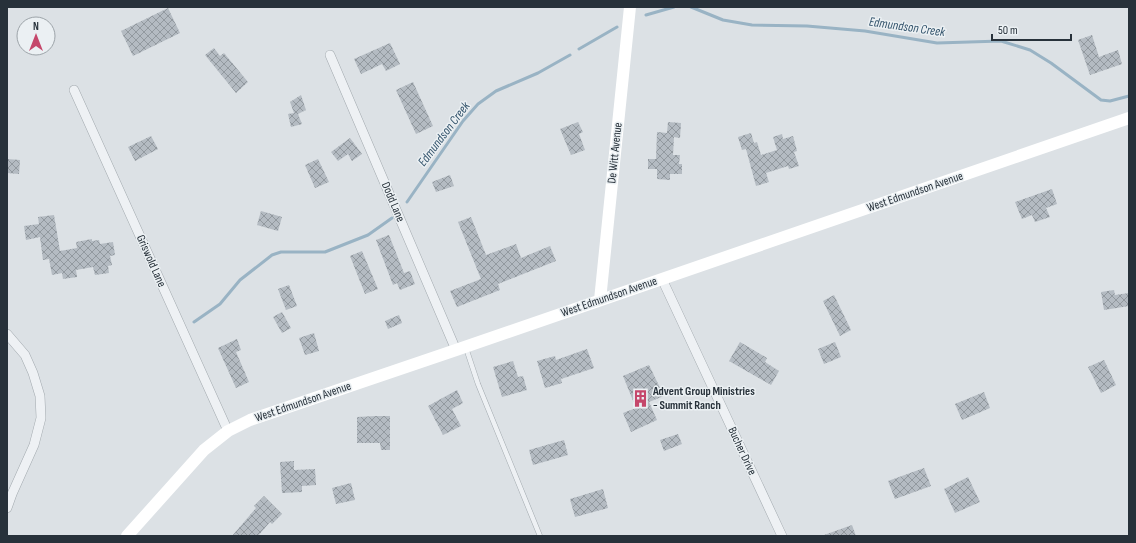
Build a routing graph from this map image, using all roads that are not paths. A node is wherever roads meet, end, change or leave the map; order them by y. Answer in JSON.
{"nodes":[{"id":1,"x":630,"y":7,"type":"edge"},
{"id":2,"x":330,"y":55,"type":"dead end"},
{"id":3,"x":74,"y":90,"type":"dead end"},
{"id":4,"x":1129,"y":118,"type":"edge"},
{"id":5,"x":662,"y":279,"type":"junction"},
{"id":6,"x":600,"y":300,"type":"junction"},
{"id":7,"x":7,"y":334,"type":"edge"},
{"id":8,"x":461,"y":348,"type":"junction"},
{"id":9,"x":228,"y":431,"type":"junction"},
{"id":10,"x":7,"y":508,"type":"edge"},
{"id":11,"x":127,"y":536,"type":"edge"},
{"id":12,"x":540,"y":536,"type":"edge"},
{"id":13,"x":782,"y":536,"type":"edge"}],
"edges":[{"from":1,"to":6,"type":"street","name":"De Witt Avenue"},
{"from":2,"to":8,"type":"street","name":"Dodd Lane"},
{"from":3,"to":9,"type":"street","name":"Griswold Lane"},
{"from":4,"to":5,"type":"street","name":"West Edmundson Avenue"},
{"from":5,"to":6,"type":"street","name":"West Edmundson Avenue"},
{"from":5,"to":13,"type":"street","name":"Bucher Drive"},
{"from":6,"to":8,"type":"street","name":"West Edmundson Avenue"},
{"from":7,"to":10,"type":"street"},
{"from":8,"to":9,"type":"street","name":"West Edmundson Avenue"},
{"from":8,"to":12,"type":"lane"},
{"from":9,"to":11,"type":"street","name":"West Edmundson Avenue"}]}
